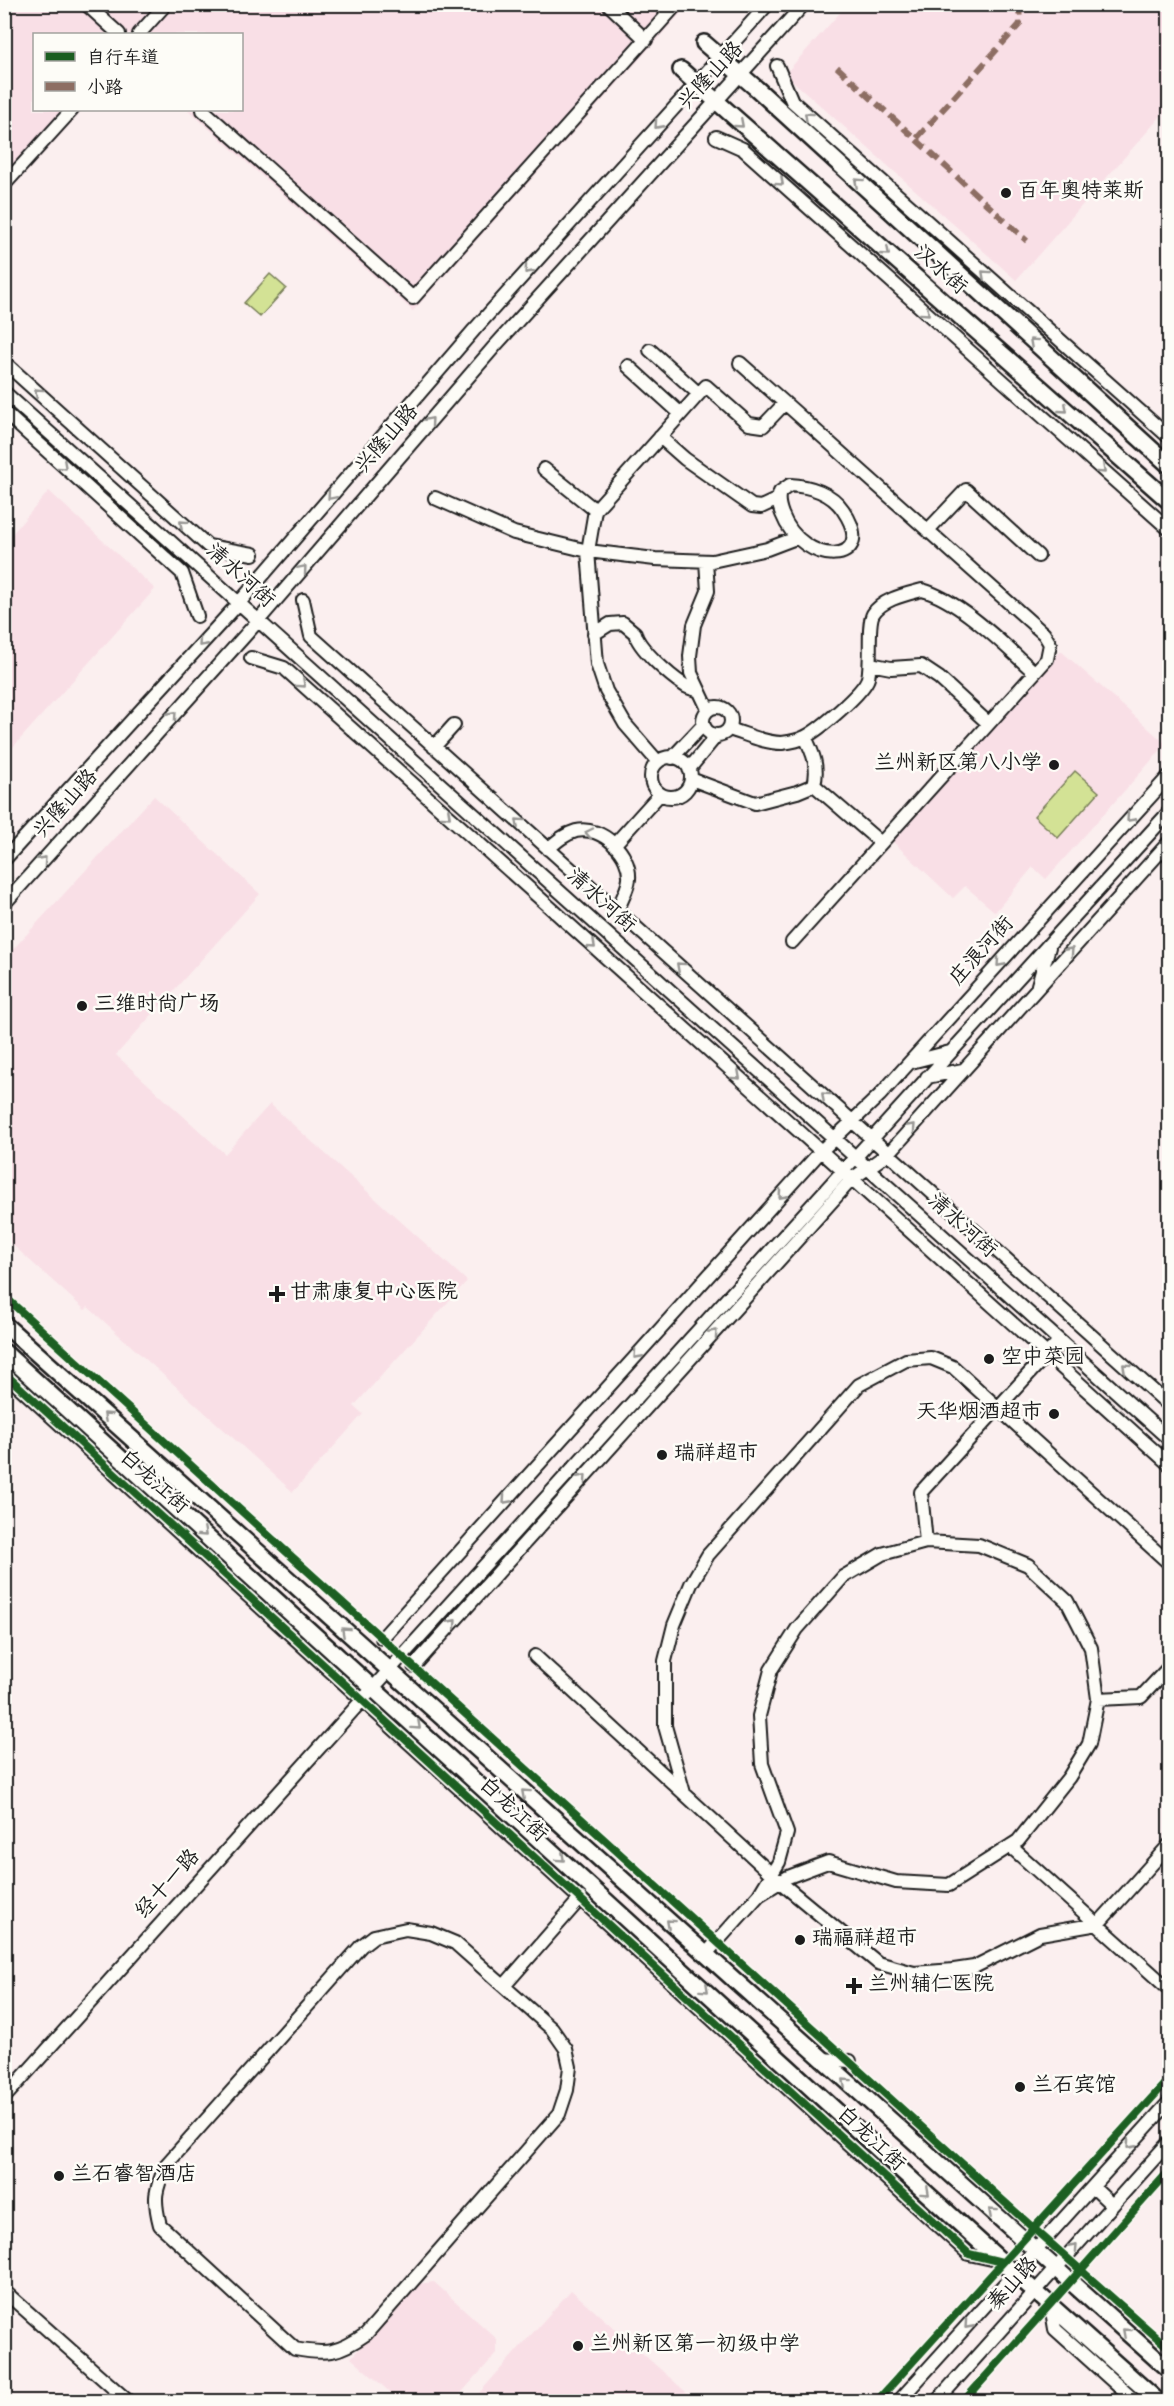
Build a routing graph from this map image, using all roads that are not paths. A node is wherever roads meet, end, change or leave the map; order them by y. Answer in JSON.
{"nodes":[{"id":1,"x":86,"y":4,"type":"edge"},
{"id":2,"x":166,"y":4,"type":"edge"},
{"id":3,"x":608,"y":4,"type":"edge"},
{"id":4,"x":659,"y":4,"type":"edge"},
{"id":5,"x":768,"y":4,"type":"edge"},
{"id":6,"x":804,"y":4,"type":"edge"},
{"id":7,"x":673,"y":9,"type":"edge"},
{"id":8,"x":118,"y":33,"type":"edge"},
{"id":9,"x":140,"y":33,"type":"edge"},
{"id":10,"x":646,"y":39,"type":"junction"},
{"id":11,"x":704,"y":43,"type":"dead end"},
{"id":12,"x":720,"y":58,"type":"junction"},
{"id":13,"x":777,"y":66,"type":"dead end"},
{"id":14,"x":681,"y":70,"type":"dead end"},
{"id":15,"x":740,"y":75,"type":"junction"},
{"id":16,"x":696,"y":84,"type":"junction"},
{"id":17,"x":715,"y":101,"type":"junction"},
{"id":18,"x":71,"y":111,"type":"edge"},
{"id":19,"x":204,"y":111,"type":"edge"},
{"id":20,"x":716,"y":137,"type":"dead end"},
{"id":21,"x":4,"y":185,"type":"edge"},
{"id":22,"x":1000,"y":311,"type":"junction"},
{"id":23,"x":1034,"y":318,"type":"junction"},
{"id":24,"x":650,"y":350,"type":"dead end"},
{"id":25,"x":4,"y":362,"type":"edge"},
{"id":26,"x":740,"y":363,"type":"dead end"},
{"id":27,"x":628,"y":366,"type":"dead end"},
{"id":28,"x":1041,"y":389,"type":"junction"},
{"id":29,"x":1013,"y":390,"type":"junction"},
{"id":30,"x":4,"y":393,"type":"edge"},
{"id":31,"x":699,"y":394,"type":"junction"},
{"id":32,"x":785,"y":403,"type":"junction"},
{"id":33,"x":4,"y":412,"type":"edge"},
{"id":34,"x":681,"y":414,"type":"junction"},
{"id":35,"x":660,"y":437,"type":"junction"},
{"id":36,"x":1170,"y":438,"type":"edge"},
{"id":37,"x":1170,"y":466,"type":"edge"},
{"id":38,"x":544,"y":469,"type":"dead end"},
{"id":39,"x":435,"y":498,"type":"dead end"},
{"id":40,"x":778,"y":500,"type":"junction"},
{"id":41,"x":1170,"y":502,"type":"edge"},
{"id":42,"x":595,"y":510,"type":"junction"},
{"id":43,"x":928,"y":530,"type":"junction"},
{"id":44,"x":1170,"y":530,"type":"edge"},
{"id":45,"x":796,"y":538,"type":"junction"},
{"id":46,"x":588,"y":551,"type":"junction"},
{"id":47,"x":253,"y":554,"type":"dead end"},
{"id":48,"x":1038,"y":556,"type":"dead end"},
{"id":49,"x":706,"y":561,"type":"junction"},
{"id":50,"x":303,"y":600,"type":"dead end"},
{"id":51,"x":239,"y":603,"type":"junction"},
{"id":52,"x":197,"y":616,"type":"dead end"},
{"id":53,"x":258,"y":621,"type":"junction"},
{"id":54,"x":594,"y":634,"type":"junction"},
{"id":55,"x":251,"y":658,"type":"dead end"},
{"id":56,"x":870,"y":664,"type":"junction"},
{"id":57,"x":1034,"y":672,"type":"junction"},
{"id":58,"x":697,"y":690,"type":"junction"},
{"id":59,"x":708,"y":709,"type":"junction"},
{"id":60,"x":988,"y":723,"type":"junction"},
{"id":61,"x":454,"y":725,"type":"dead end"},
{"id":62,"x":703,"y":725,"type":"junction"},
{"id":63,"x":729,"y":729,"type":"junction"},
{"id":64,"x":717,"y":735,"type":"junction"},
{"id":65,"x":805,"y":737,"type":"junction"},
{"id":66,"x":434,"y":747,"type":"junction"},
{"id":67,"x":672,"y":758,"type":"junction"},
{"id":68,"x":658,"y":762,"type":"junction"},
{"id":69,"x":690,"y":774,"type":"junction"},
{"id":70,"x":1170,"y":775,"type":"edge"},
{"id":71,"x":814,"y":785,"type":"junction"},
{"id":72,"x":660,"y":794,"type":"junction"},
{"id":73,"x":1170,"y":811,"type":"edge"},
{"id":74,"x":1170,"y":841,"type":"edge"},
{"id":75,"x":880,"y":843,"type":"junction"},
{"id":76,"x":614,"y":845,"type":"junction"},
{"id":77,"x":548,"y":849,"type":"junction"},
{"id":78,"x":4,"y":860,"type":"edge"},
{"id":79,"x":4,"y":904,"type":"edge"},
{"id":80,"x":617,"y":910,"type":"junction"},
{"id":81,"x":792,"y":942,"type":"dead end"},
{"id":82,"x":1050,"y":943,"type":"junction"},
{"id":83,"x":1036,"y":989,"type":"junction"},
{"id":84,"x":950,"y":1052,"type":"junction"},
{"id":85,"x":911,"y":1062,"type":"junction"},
{"id":86,"x":963,"y":1070,"type":"junction"},
{"id":87,"x":927,"y":1077,"type":"junction"},
{"id":88,"x":853,"y":1121,"type":"junction"},
{"id":89,"x":872,"y":1138,"type":"junction"},
{"id":90,"x":834,"y":1139,"type":"junction"},
{"id":91,"x":821,"y":1151,"type":"junction"},
{"id":92,"x":888,"y":1154,"type":"junction"},
{"id":93,"x":855,"y":1157,"type":"junction"},
{"id":94,"x":867,"y":1169,"type":"junction"},
{"id":95,"x":848,"y":1175,"type":"junction"},
{"id":96,"x":4,"y":1324,"type":"edge"},
{"id":97,"x":1059,"y":1341,"type":"junction"},
{"id":98,"x":4,"y":1352,"type":"edge"},
{"id":99,"x":1047,"y":1354,"type":"junction"},
{"id":100,"x":4,"y":1372,"type":"edge"},
{"id":101,"x":1170,"y":1406,"type":"edge"},
{"id":102,"x":999,"y":1407,"type":"junction"},
{"id":103,"x":1169,"y":1440,"type":"edge"},
{"id":104,"x":1158,"y":1454,"type":"junction"},
{"id":105,"x":1170,"y":1465,"type":"edge"},
{"id":106,"x":926,"y":1542,"type":"junction"},
{"id":107,"x":1170,"y":1564,"type":"edge"},
{"id":108,"x":382,"y":1638,"type":"dead end"},
{"id":109,"x":536,"y":1656,"type":"dead end"},
{"id":110,"x":414,"y":1666,"type":"dead end"},
{"id":111,"x":1170,"y":1666,"type":"edge"},
{"id":112,"x":388,"y":1671,"type":"junction"},
{"id":113,"x":368,"y":1692,"type":"junction"},
{"id":114,"x":1098,"y":1699,"type":"junction"},
{"id":115,"x":684,"y":1793,"type":"junction"},
{"id":116,"x":1170,"y":1844,"type":"edge"},
{"id":117,"x":1010,"y":1846,"type":"junction"},
{"id":118,"x":776,"y":1878,"type":"junction"},
{"id":119,"x":581,"y":1898,"type":"junction"},
{"id":120,"x":1098,"y":1924,"type":"junction"},
{"id":121,"x":705,"y":1955,"type":"junction"},
{"id":122,"x":504,"y":1986,"type":"junction"},
{"id":123,"x":1170,"y":1990,"type":"edge"},
{"id":124,"x":821,"y":2059,"type":"junction"},
{"id":125,"x":850,"y":2061,"type":"dead end"},
{"id":126,"x":4,"y":2098,"type":"edge"},
{"id":127,"x":1170,"y":2101,"type":"edge"},
{"id":128,"x":1170,"y":2141,"type":"edge"},
{"id":129,"x":1093,"y":2187,"type":"junction"},
{"id":130,"x":1112,"y":2205,"type":"junction"},
{"id":131,"x":1035,"y":2251,"type":"junction"},
{"id":132,"x":1002,"y":2262,"type":"junction"},
{"id":133,"x":1055,"y":2269,"type":"junction"},
{"id":134,"x":1015,"y":2273,"type":"junction"},
{"id":135,"x":4,"y":2291,"type":"edge"},
{"id":136,"x":1035,"y":2291,"type":"junction"},
{"id":137,"x":1051,"y":2305,"type":"junction"},
{"id":138,"x":1170,"y":2371,"type":"edge"},
{"id":139,"x":129,"y":2402,"type":"edge"},
{"id":140,"x":898,"y":2402,"type":"edge"},
{"id":141,"x":936,"y":2402,"type":"edge"},
{"id":142,"x":1136,"y":2402,"type":"edge"},
{"id":143,"x":1159,"y":2402,"type":"edge"}],
"edges":[{"from":1,"to":8,"type":"street"},
{"from":2,"to":9,"type":"street"},
{"from":3,"to":10,"type":"street"},
{"from":4,"to":7,"type":"street"},
{"from":5,"to":12,"type":"street","name":"兴隆山路"},
{"from":6,"to":15,"type":"street","name":"兴隆山路"},
{"from":7,"to":10,"type":"street"},
{"from":10,"to":19,"type":"street"},
{"from":11,"to":12,"type":"main road","name":"汉水街"},
{"from":12,"to":15,"type":"main road","name":"汉水街"},
{"from":12,"to":16,"type":"street","name":"兴隆山路"},
{"from":23,"to":13,"type":"street","one_way":true},
{"from":14,"to":16,"type":"main road","name":"汉水街"},
{"from":15,"to":17,"type":"street","name":"兴隆山路"},
{"from":22,"to":15,"type":"main road","name":"汉水街","one_way":true},
{"from":16,"to":17,"type":"main road","name":"汉水街"},
{"from":16,"to":51,"type":"street","name":"兴隆山路","one_way":true},
{"from":17,"to":28,"type":"main road","name":"汉水街","one_way":true},
{"from":53,"to":17,"type":"street","name":"兴隆山路","one_way":true},
{"from":18,"to":21,"type":"street"},
{"from":20,"to":29,"type":"street","one_way":true},
{"from":22,"to":23,"type":"street"},
{"from":37,"to":22,"type":"main road","name":"汉水街","one_way":true},
{"from":23,"to":36,"type":"street"},
{"from":24,"to":31,"type":"street"},
{"from":47,"to":25,"type":"street","one_way":true},
{"from":26,"to":32,"type":"street"},
{"from":27,"to":34,"type":"street"},
{"from":28,"to":29,"type":"street"},
{"from":28,"to":41,"type":"main road","name":"汉水街","one_way":true},
{"from":29,"to":44,"type":"street","one_way":true},
{"from":30,"to":51,"type":"street","name":"清水河街"},
{"from":31,"to":32,"type":"street"},
{"from":31,"to":34,"type":"street"},
{"from":32,"to":43,"type":"street"},
{"from":33,"to":52,"type":"street","one_way":true},
{"from":34,"to":35,"type":"street"},
{"from":35,"to":40,"type":"street"},
{"from":35,"to":42,"type":"street"},
{"from":38,"to":42,"type":"street"},
{"from":39,"to":46,"type":"street"},
{"from":40,"to":45,"type":"street"},
{"from":40,"to":45,"type":"street"},
{"from":42,"to":46,"type":"street"},
{"from":43,"to":48,"type":"street"},
{"from":43,"to":57,"type":"street"},
{"from":45,"to":49,"type":"street"},
{"from":46,"to":49,"type":"street"},
{"from":46,"to":54,"type":"street"},
{"from":49,"to":58,"type":"street"},
{"from":50,"to":66,"type":"street"},
{"from":51,"to":53,"type":"street","name":"清水河街"},
{"from":51,"to":78,"type":"street","name":"兴隆山路","one_way":true},
{"from":79,"to":53,"type":"street","name":"兴隆山路","one_way":true},
{"from":53,"to":90,"type":"street","name":"清水河街"},
{"from":54,"to":58,"type":"street"},
{"from":54,"to":68,"type":"street"},
{"from":55,"to":91,"type":"street","one_way":true},
{"from":56,"to":57,"type":"street"},
{"from":56,"to":60,"type":"street"},
{"from":56,"to":65,"type":"street"},
{"from":57,"to":60,"type":"street"},
{"from":58,"to":59,"type":"street"},
{"from":59,"to":62,"type":"street"},
{"from":59,"to":63,"type":"street"},
{"from":60,"to":75,"type":"street"},
{"from":61,"to":66,"type":"street"},
{"from":62,"to":64,"type":"street"},
{"from":62,"to":67,"type":"street"},
{"from":63,"to":64,"type":"street"},
{"from":63,"to":65,"type":"street"},
{"from":64,"to":69,"type":"street"},
{"from":65,"to":71,"type":"street"},
{"from":77,"to":66,"type":"street","one_way":true},
{"from":67,"to":68,"type":"street"},
{"from":67,"to":69,"type":"street"},
{"from":68,"to":72,"type":"street"},
{"from":69,"to":71,"type":"street"},
{"from":69,"to":72,"type":"street"},
{"from":70,"to":85,"type":"street","name":"庄浪河街","one_way":true},
{"from":71,"to":75,"type":"street"},
{"from":72,"to":76,"type":"street"},
{"from":73,"to":82,"type":"street"},
{"from":83,"to":74,"type":"street","one_way":true},
{"from":75,"to":81,"type":"street"},
{"from":76,"to":77,"type":"street","one_way":true},
{"from":76,"to":80,"type":"street"},
{"from":77,"to":80,"type":"street"},
{"from":88,"to":80,"type":"street","one_way":true},
{"from":82,"to":83,"type":"street"},
{"from":82,"to":84,"type":"street"},
{"from":83,"to":86,"type":"street"},
{"from":84,"to":85,"type":"street"},
{"from":84,"to":87,"type":"street"},
{"from":85,"to":88,"type":"street","name":"庄浪河街"},
{"from":86,"to":87,"type":"street"},
{"from":92,"to":86,"type":"street","one_way":true},
{"from":87,"to":89,"type":"street"},
{"from":88,"to":89,"type":"street"},
{"from":88,"to":90,"type":"street","name":"庄浪河街"},
{"from":89,"to":92,"type":"street"},
{"from":89,"to":93,"type":"street"},
{"from":90,"to":91,"type":"street","name":"庄浪河街"},
{"from":90,"to":93,"type":"street","name":"清水河街"},
{"from":91,"to":95,"type":"street"},
{"from":91,"to":108,"type":"street","name":"庄浪河街","one_way":true},
{"from":92,"to":94,"type":"street"},
{"from":101,"to":92,"type":"street","one_way":true},
{"from":93,"to":94,"type":"street","name":"清水河街"},
{"from":93,"to":95,"type":"street"},
{"from":94,"to":95,"type":"street"},
{"from":94,"to":97,"type":"street","name":"清水河街"},
{"from":95,"to":99,"type":"street"},
{"from":110,"to":95,"type":"street","one_way":true},
{"from":95,"to":112,"type":"street","name":"经十一路"},
{"from":112,"to":96,"type":"main road","name":"白龙江街","one_way":true},
{"from":97,"to":99,"type":"street"},
{"from":97,"to":103,"type":"street","name":"清水河街"},
{"from":98,"to":113,"type":"main road","name":"白龙江街","one_way":true},
{"from":99,"to":102,"type":"street"},
{"from":99,"to":104,"type":"street"},
{"from":100,"to":113,"type":"street","name":"白龙江街"},
{"from":102,"to":106,"type":"street"},
{"from":102,"to":107,"type":"street"},
{"from":102,"to":115,"type":"street"},
{"from":103,"to":104,"type":"street"},
{"from":104,"to":105,"type":"street"},
{"from":106,"to":114,"type":"street"},
{"from":106,"to":118,"type":"street"},
{"from":109,"to":115,"type":"street"},
{"from":111,"to":114,"type":"street"},
{"from":112,"to":113,"type":"street","name":"经十一路"},
{"from":121,"to":112,"type":"main road","name":"白龙江街","one_way":true},
{"from":113,"to":119,"type":"street","name":"白龙江街"},
{"from":113,"to":126,"type":"street","name":"经十一路"},
{"from":113,"to":132,"type":"main road","name":"白龙江街","one_way":true},
{"from":114,"to":117,"type":"street"},
{"from":115,"to":118,"type":"street"},
{"from":116,"to":120,"type":"street"},
{"from":117,"to":118,"type":"street"},
{"from":117,"to":120,"type":"street"},
{"from":118,"to":120,"type":"street"},
{"from":118,"to":121,"type":"street"},
{"from":119,"to":122,"type":"street"},
{"from":119,"to":132,"type":"street","name":"白龙江街"},
{"from":120,"to":123,"type":"street"},
{"from":121,"to":124,"type":"main road","name":"白龙江街"},
{"from":122,"to":122,"type":"street"},
{"from":124,"to":125,"type":"street"},
{"from":131,"to":124,"type":"main road","name":"白龙江街","one_way":true},
{"from":127,"to":129,"type":"street","name":"秦山路","one_way":true},
{"from":128,"to":130,"type":"street","name":"秦山路"},
{"from":129,"to":130,"type":"street"},
{"from":129,"to":131,"type":"street","name":"秦山路"},
{"from":133,"to":130,"type":"street","name":"秦山路","one_way":true},
{"from":131,"to":133,"type":"main road","name":"白龙江街"},
{"from":131,"to":134,"type":"street","name":"秦山路"},
{"from":132,"to":134,"type":"main road","name":"白龙江街"},
{"from":133,"to":136,"type":"street","name":"秦山路"},
{"from":138,"to":133,"type":"main road","name":"白龙江街","one_way":true},
{"from":134,"to":136,"type":"main road","name":"白龙江街"},
{"from":134,"to":140,"type":"street","name":"秦山路","one_way":true},
{"from":135,"to":139,"type":"street"},
{"from":136,"to":137,"type":"main road","name":"白龙江街"},
{"from":136,"to":141,"type":"street","name":"秦山路"},
{"from":137,"to":142,"type":"street"},
{"from":137,"to":143,"type":"main road","name":"白龙江街"}]}
